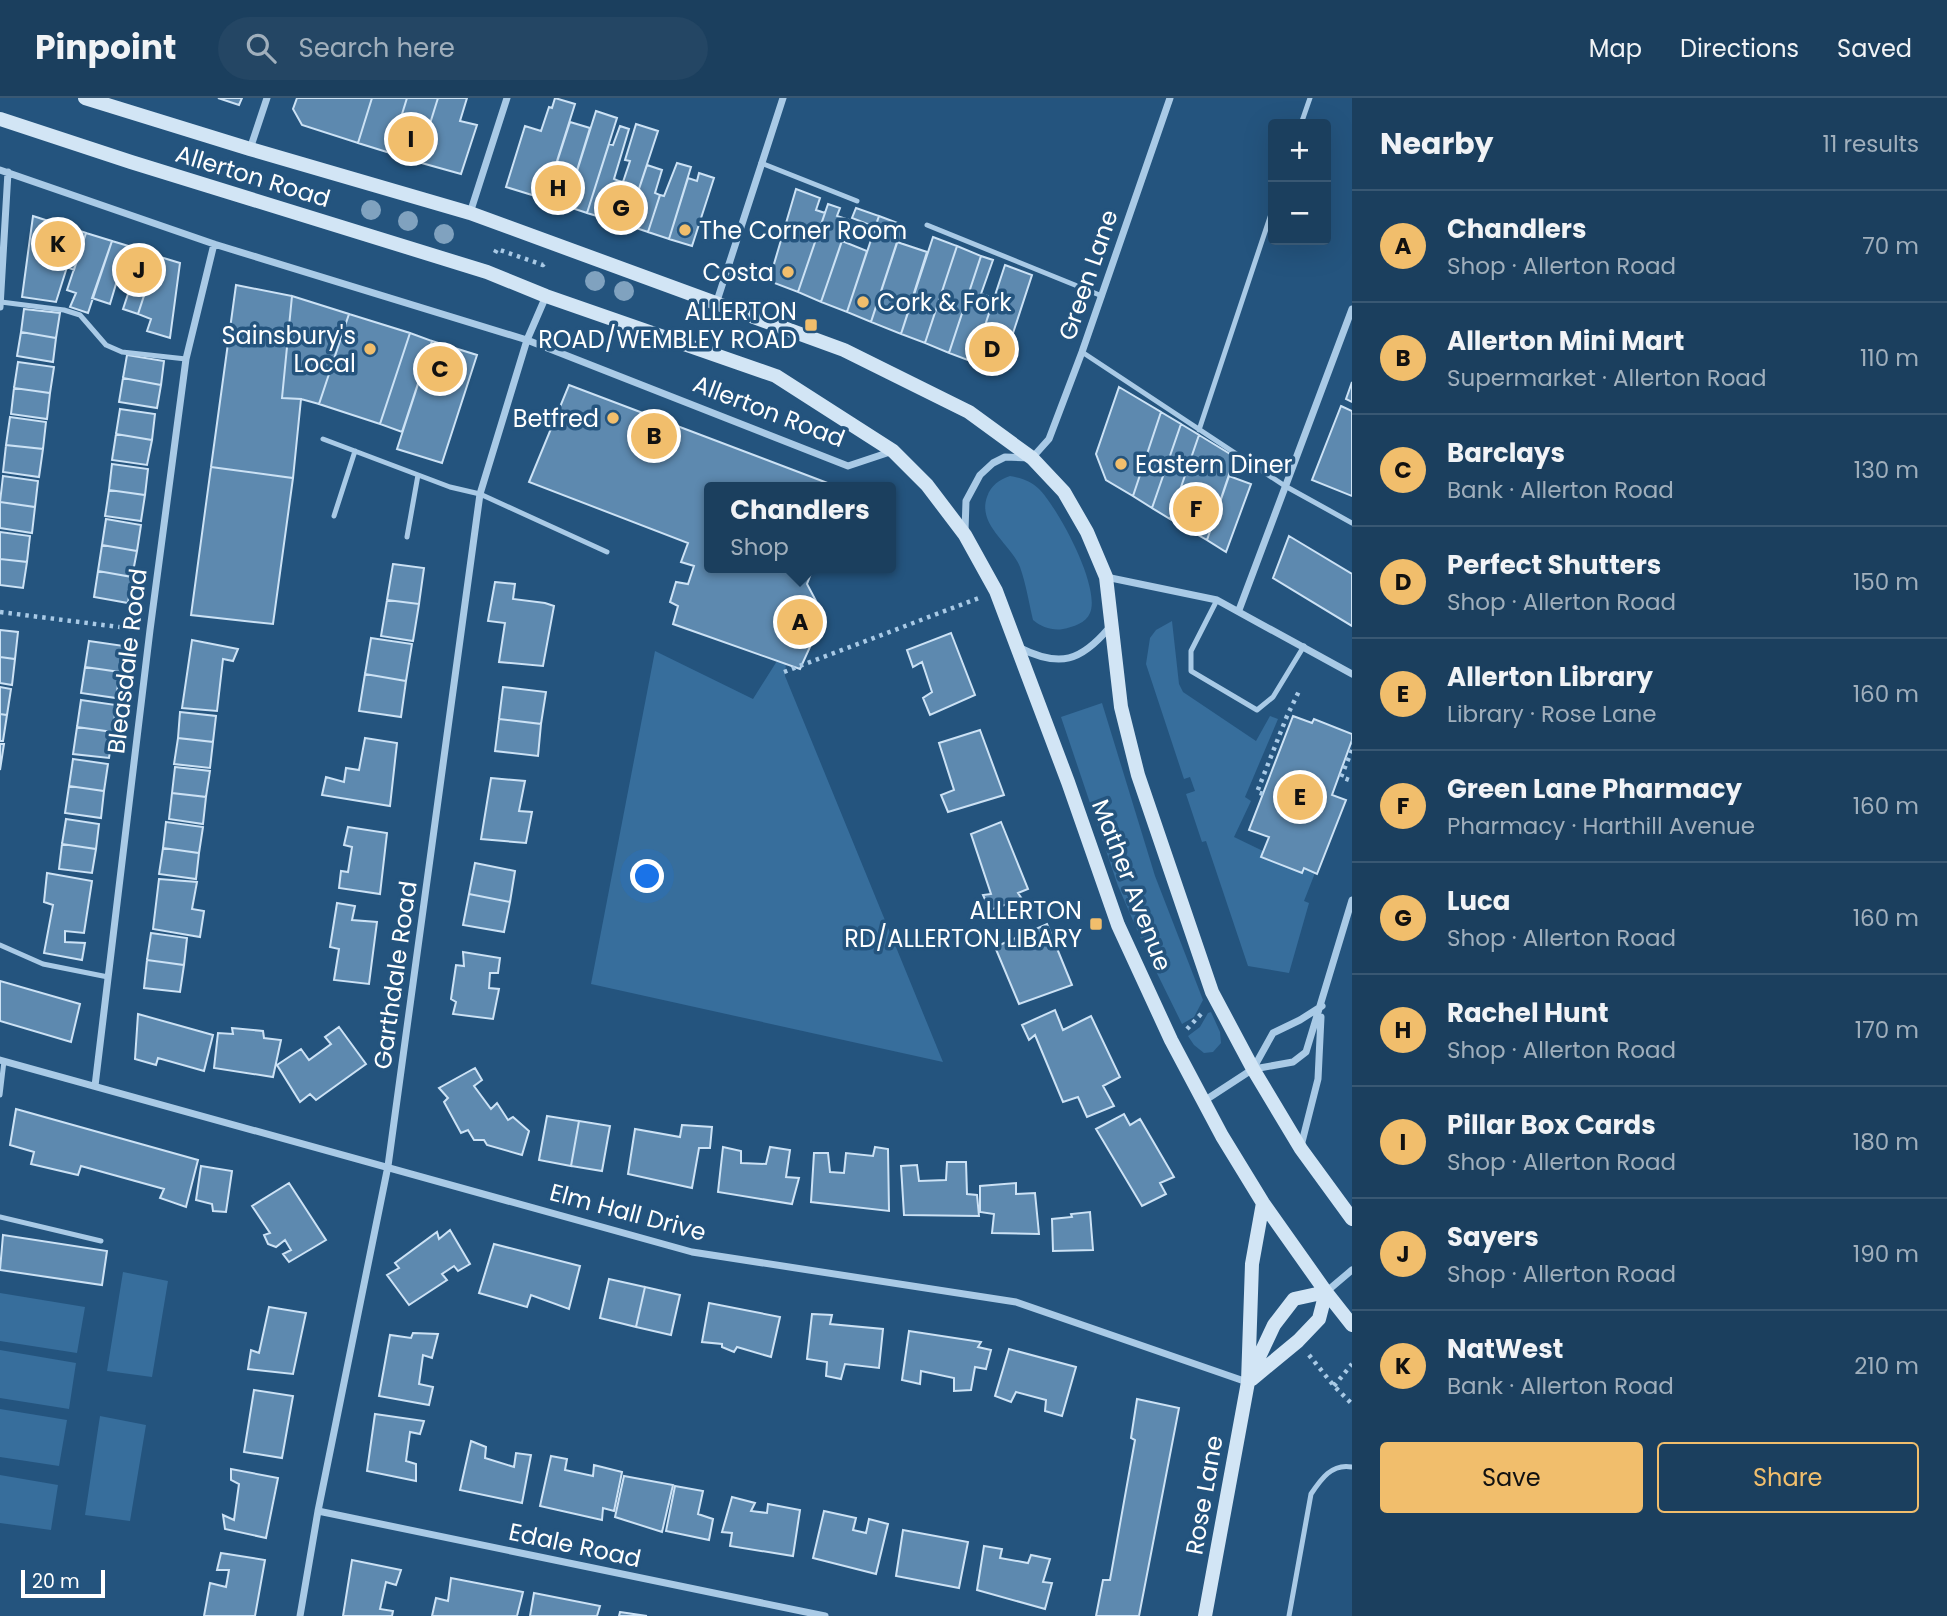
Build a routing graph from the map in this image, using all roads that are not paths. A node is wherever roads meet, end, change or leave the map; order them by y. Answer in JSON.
{"nodes":[{"id":1,"x":85,"y":98,"type":"edge"},
{"id":2,"x":267,"y":98,"type":"edge"},
{"id":3,"x":507,"y":98,"type":"edge"},
{"id":4,"x":783,"y":98,"type":"edge"},
{"id":5,"x":1170,"y":98,"type":"edge"},
{"id":6,"x":1310,"y":98,"type":"edge"},
{"id":7,"x":0,"y":119,"type":"edge"},
{"id":8,"x":1303,"y":119,"type":"edge"},
{"id":9,"x":250,"y":149,"type":"junction"},
{"id":10,"x":761,"y":163,"type":"junction"},
{"id":11,"x":4,"y":171,"type":"edge"},
{"id":12,"x":857,"y":201,"type":"dead end"},
{"id":13,"x":470,"y":213,"type":"junction"},
{"id":14,"x":1268,"y":223,"type":"edge"},
{"id":15,"x":927,"y":225,"type":"dead end"},
{"id":16,"x":214,"y":244,"type":"junction"},
{"id":17,"x":1,"y":278,"type":"edge"},
{"id":18,"x":546,"y":296,"type":"junction"},
{"id":19,"x":1102,"y":296,"type":"junction"},
{"id":20,"x":0,"y":304,"type":"edge"},
{"id":21,"x":716,"y":304,"type":"junction"},
{"id":22,"x":1352,"y":309,"type":"edge"},
{"id":23,"x":527,"y":340,"type":"junction"},
{"id":24,"x":1082,"y":352,"type":"junction"},
{"id":25,"x":186,"y":359,"type":"junction"},
{"id":26,"x":969,"y":412,"type":"joint"},
{"id":27,"x":1199,"y":430,"type":"junction"},
{"id":28,"x":323,"y":439,"type":"dead end"},
{"id":29,"x":355,"y":451,"type":"junction"},
{"id":30,"x":893,"y":451,"type":"junction"},
{"id":31,"x":1032,"y":458,"type":"junction"},
{"id":32,"x":418,"y":475,"type":"junction"},
{"id":33,"x":1285,"y":486,"type":"junction"},
{"id":34,"x":480,"y":494,"type":"junction"},
{"id":35,"x":334,"y":516,"type":"dead end"},
{"id":36,"x":1352,"y":523,"type":"edge"},
{"id":37,"x":965,"y":535,"type":"junction"},
{"id":38,"x":407,"y":537,"type":"dead end"},
{"id":39,"x":607,"y":552,"type":"dead end"},
{"id":40,"x":1107,"y":577,"type":"junction"},
{"id":41,"x":1217,"y":600,"type":"junction"},
{"id":42,"x":1239,"y":610,"type":"junction"},
{"id":43,"x":1112,"y":625,"type":"junction"},
{"id":44,"x":1016,"y":645,"type":"junction"},
{"id":45,"x":1304,"y":646,"type":"junction"},
{"id":46,"x":1352,"y":674,"type":"edge"},
{"id":47,"x":1352,"y":900,"type":"edge"},
{"id":48,"x":0,"y":944,"type":"edge"},
{"id":49,"x":108,"y":977,"type":"junction"},
{"id":50,"x":1322,"y":1006,"type":"junction"},
{"id":51,"x":2,"y":1061,"type":"edge"},
{"id":52,"x":1254,"y":1069,"type":"junction"},
{"id":53,"x":95,"y":1086,"type":"junction"},
{"id":54,"x":0,"y":1095,"type":"edge"},
{"id":55,"x":1203,"y":1101,"type":"junction"},
{"id":56,"x":1301,"y":1149,"type":"junction"},
{"id":57,"x":388,"y":1166,"type":"junction"},
{"id":58,"x":1263,"y":1203,"type":"junction"},
{"id":59,"x":0,"y":1217,"type":"edge"},
{"id":60,"x":1352,"y":1219,"type":"edge"},
{"id":61,"x":102,"y":1241,"type":"dead end"},
{"id":62,"x":1352,"y":1270,"type":"edge"},
{"id":63,"x":1326,"y":1292,"type":"junction"},
{"id":64,"x":1352,"y":1325,"type":"edge"},
{"id":65,"x":1248,"y":1382,"type":"junction"},
{"id":66,"x":1352,"y":1467,"type":"edge"},
{"id":67,"x":318,"y":1511,"type":"junction"},
{"id":68,"x":300,"y":1616,"type":"edge"},
{"id":69,"x":825,"y":1616,"type":"edge"},
{"id":70,"x":1205,"y":1616,"type":"edge"},
{"id":71,"x":1289,"y":1616,"type":"edge"}],
"edges":[{"from":1,"to":9,"type":"main road","name":"Allerton Road"},
{"from":2,"to":9,"type":"street"},
{"from":3,"to":13,"type":"street"},
{"from":4,"to":10,"type":"street"},
{"from":5,"to":19,"type":"street","name":"Green Lane"},
{"from":6,"to":8,"type":"lane"},
{"from":7,"to":18,"type":"main road","name":"Allerton Road"},
{"from":9,"to":13,"type":"main road","name":"Allerton Road"},
{"from":10,"to":12,"type":"lane"},
{"from":10,"to":21,"type":"street"},
{"from":11,"to":16,"type":"street","name":"Allerton Road"},
{"from":11,"to":17,"type":"street"},
{"from":13,"to":21,"type":"main road","name":"Allerton Road"},
{"from":14,"to":27,"type":"lane"},
{"from":15,"to":19,"type":"lane"},
{"from":16,"to":23,"type":"street","name":"Allerton Road"},
{"from":16,"to":25,"type":"street","name":"Bleasdale Road"},
{"from":17,"to":20,"type":"street"},
{"from":18,"to":23,"type":"street","name":"Garthdale Road"},
{"from":18,"to":30,"type":"main road","name":"Allerton Road"},
{"from":19,"to":24,"type":"street","name":"Green Lane"},
{"from":20,"to":25,"type":"lane"},
{"from":21,"to":26,"type":"main road","name":"Allerton Road"},
{"from":22,"to":33,"type":"street"},
{"from":23,"to":30,"type":"street","name":"Allerton Road"},
{"from":23,"to":34,"type":"street","name":"Garthdale Road"},
{"from":24,"to":27,"type":"lane"},
{"from":24,"to":31,"type":"street","name":"Green Lane"},
{"from":25,"to":49,"type":"street","name":"Bleasdale Road"},
{"from":26,"to":31,"type":"main road","name":"Mather Avenue"},
{"from":27,"to":33,"type":"lane"},
{"from":28,"to":29,"type":"lane"},
{"from":29,"to":32,"type":"lane"},
{"from":29,"to":35,"type":"lane"},
{"from":30,"to":37,"type":"main road","name":"Mather Avenue"},
{"from":31,"to":37,"type":"street"},
{"from":31,"to":40,"type":"main road","name":"Mather Avenue"},
{"from":32,"to":34,"type":"lane"},
{"from":32,"to":38,"type":"lane"},
{"from":33,"to":36,"type":"lane"},
{"from":33,"to":42,"type":"street"},
{"from":34,"to":39,"type":"lane"},
{"from":34,"to":57,"type":"street","name":"Garthdale Road"},
{"from":37,"to":44,"type":"main road","name":"Mather Avenue"},
{"from":40,"to":41,"type":"street"},
{"from":40,"to":43,"type":"main road","name":"Mather Avenue"},
{"from":41,"to":42,"type":"street"},
{"from":41,"to":45,"type":"lane"},
{"from":42,"to":45,"type":"street"},
{"from":43,"to":44,"type":"street"},
{"from":43,"to":52,"type":"main road","name":"Mather Avenue"},
{"from":44,"to":55,"type":"main road","name":"Mather Avenue"},
{"from":45,"to":46,"type":"street"},
{"from":47,"to":50,"type":"street"},
{"from":48,"to":49,"type":"lane"},
{"from":49,"to":53,"type":"street","name":"Bleasdale Road"},
{"from":50,"to":52,"type":"street"},
{"from":50,"to":52,"type":"street"},
{"from":50,"to":56,"type":"street"},
{"from":51,"to":53,"type":"street","name":"Elm Hall Drive"},
{"from":51,"to":54,"type":"lane"},
{"from":52,"to":55,"type":"street"},
{"from":52,"to":56,"type":"main road","name":"Mather Avenue"},
{"from":53,"to":57,"type":"street","name":"Elm Hall Drive"},
{"from":55,"to":58,"type":"main road","name":"Mather Avenue"},
{"from":56,"to":60,"type":"main road","name":"Mather Avenue"},
{"from":57,"to":65,"type":"street","name":"Elm Hall Drive"},
{"from":57,"to":67,"type":"street","name":"Garthdale Road"},
{"from":58,"to":63,"type":"main road","name":"Mather Avenue"},
{"from":58,"to":65,"type":"main road"},
{"from":59,"to":61,"type":"lane"},
{"from":62,"to":63,"type":"street"},
{"from":63,"to":64,"type":"main road","name":"Mather Avenue"},
{"from":63,"to":65,"type":"main road"},
{"from":63,"to":65,"type":"main road"},
{"from":65,"to":70,"type":"main road","name":"Rose Lane"},
{"from":66,"to":71,"type":"lane"},
{"from":67,"to":68,"type":"street","name":"Garthdale Road"},
{"from":67,"to":69,"type":"street","name":"Edale Road"}]}
